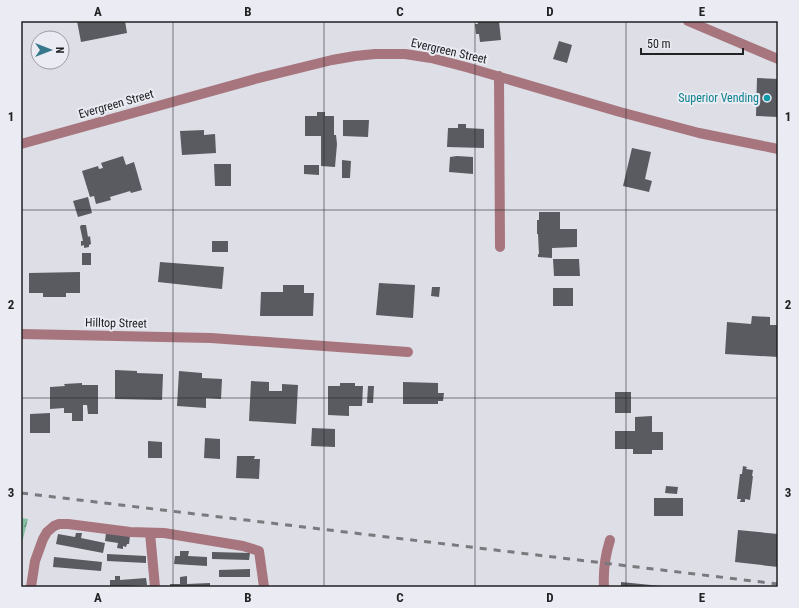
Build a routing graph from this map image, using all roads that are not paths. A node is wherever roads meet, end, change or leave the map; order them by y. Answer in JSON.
{"nodes":[{"id":1,"x":688,"y":21,"type":"edge"},
{"id":2,"x":778,"y":59,"type":"edge"},
{"id":3,"x":499,"y":76,"type":"junction"},
{"id":4,"x":21,"y":144,"type":"edge"},
{"id":5,"x":778,"y":149,"type":"edge"},
{"id":6,"x":500,"y":247,"type":"dead end"},
{"id":7,"x":21,"y":334,"type":"edge"},
{"id":8,"x":408,"y":352,"type":"dead end"},
{"id":9,"x":150,"y":533,"type":"junction"},
{"id":10,"x":610,"y":540,"type":"dead end"},
{"id":11,"x":31,"y":587,"type":"edge"},
{"id":12,"x":155,"y":587,"type":"edge"},
{"id":13,"x":264,"y":587,"type":"edge"},
{"id":14,"x":604,"y":587,"type":"edge"}],
"edges":[{"from":1,"to":2,"type":"street"},
{"from":3,"to":4,"type":"street","name":"Evergreen Street"},
{"from":3,"to":5,"type":"street","name":"Evergreen Street"},
{"from":3,"to":6,"type":"street"},
{"from":7,"to":8,"type":"street","name":"Hilltop Street"},
{"from":9,"to":11,"type":"street"},
{"from":9,"to":12,"type":"street"},
{"from":9,"to":13,"type":"street"},
{"from":10,"to":14,"type":"street"}]}
